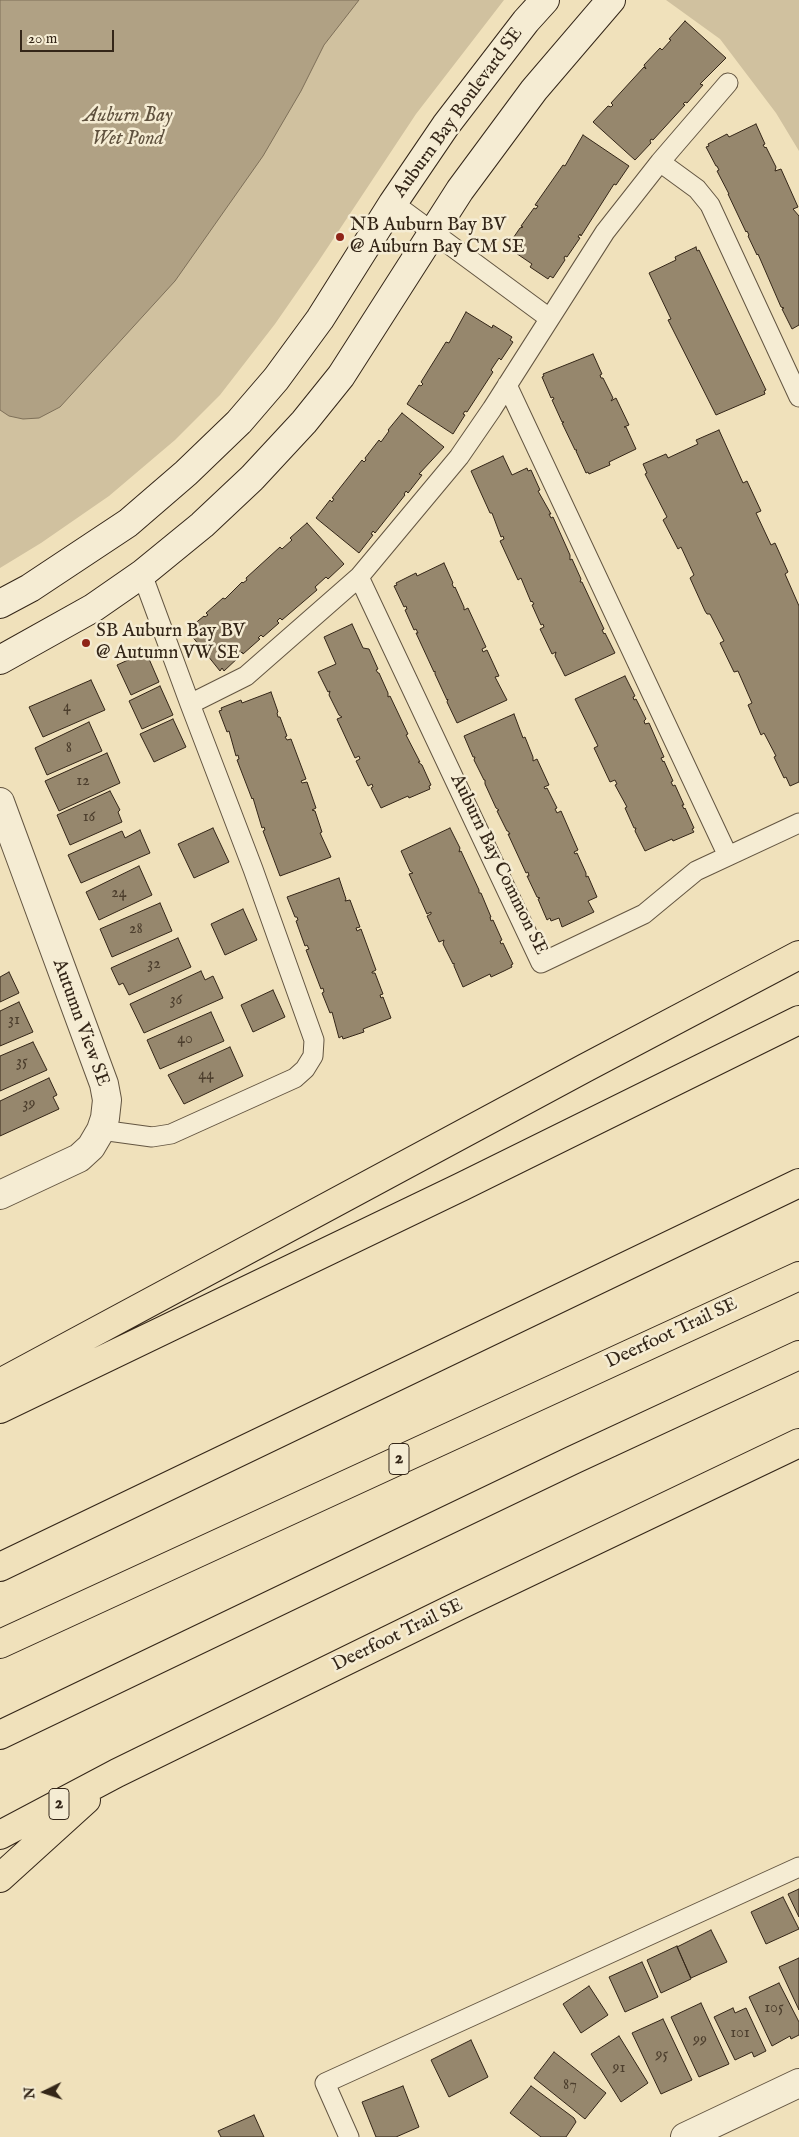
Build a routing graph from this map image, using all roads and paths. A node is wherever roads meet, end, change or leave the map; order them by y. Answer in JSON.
{"nodes":[{"id":1,"x":545,"y":0,"type":"edge"},
{"id":2,"x":611,"y":0,"type":"edge"},
{"id":3,"x":728,"y":83,"type":"dead end"},
{"id":4,"x":660,"y":162,"type":"junction"},
{"id":5,"x":393,"y":203,"type":"junction"},
{"id":6,"x":433,"y":232,"type":"junction"},
{"id":7,"x":548,"y":318,"type":"junction"},
{"id":8,"x":507,"y":385,"type":"junction"},
{"id":9,"x":799,"y":397,"type":"edge"},
{"id":10,"x":142,"y":574,"type":"junction"},
{"id":11,"x":359,"y":577,"type":"junction"},
{"id":12,"x":0,"y":604,"type":"edge"},
{"id":13,"x":0,"y":660,"type":"edge"},
{"id":14,"x":190,"y":704,"type":"junction"},
{"id":15,"x":0,"y":802,"type":"edge"},
{"id":16,"x":799,"y":823,"type":"edge"},
{"id":17,"x":728,"y":856,"type":"junction"},
{"id":18,"x":799,"y":955,"type":"edge"},
{"id":19,"x":799,"y":1020,"type":"edge"},
{"id":20,"x":101,"y":1130,"type":"junction"},
{"id":21,"x":799,"y":1184,"type":"edge"},
{"id":22,"x":0,"y":1195,"type":"edge"},
{"id":23,"x":799,"y":1276,"type":"edge"},
{"id":24,"x":799,"y":1355,"type":"edge"},
{"id":25,"x":0,"y":1383,"type":"edge"},
{"id":26,"x":0,"y":1409,"type":"edge"},
{"id":27,"x":799,"y":1444,"type":"edge"},
{"id":28,"x":0,"y":1567,"type":"edge"},
{"id":29,"x":0,"y":1644,"type":"edge"},
{"id":30,"x":0,"y":1735,"type":"edge"},
{"id":31,"x":118,"y":1773,"type":"junction"},
{"id":32,"x":0,"y":1835,"type":"edge"},
{"id":33,"x":799,"y":1867,"type":"edge"},
{"id":34,"x":0,"y":1878,"type":"edge"},
{"id":35,"x":799,"y":2083,"type":"edge"},
{"id":36,"x":349,"y":2137,"type":"edge"},
{"id":37,"x":685,"y":2137,"type":"edge"}],
"edges":[{"from":1,"to":5,"type":"street","name":"Auburn Bay Boulevard SE"},
{"from":2,"to":6,"type":"street"},
{"from":3,"to":4,"type":"lane"},
{"from":4,"to":7,"type":"lane"},
{"from":4,"to":9,"type":"lane"},
{"from":5,"to":6,"type":"lane"},
{"from":5,"to":12,"type":"street","name":"Auburn Bay Boulevard SE"},
{"from":6,"to":7,"type":"lane"},
{"from":6,"to":10,"type":"street"},
{"from":7,"to":8,"type":"lane"},
{"from":8,"to":11,"type":"lane"},
{"from":8,"to":17,"type":"lane"},
{"from":10,"to":13,"type":"street"},
{"from":10,"to":14,"type":"lane"},
{"from":11,"to":14,"type":"lane"},
{"from":11,"to":17,"type":"lane","name":"Auburn Bay Common SE"},
{"from":14,"to":20,"type":"lane"},
{"from":15,"to":20,"type":"street","name":"Autumn View SE"},
{"from":16,"to":17,"type":"lane","name":"Auburn Bay Common SE"},
{"from":18,"to":25,"type":"highway"},
{"from":19,"to":26,"type":"highway"},
{"from":20,"to":22,"type":"street","name":"Autumn View SE"},
{"from":21,"to":28,"type":"highway"},
{"from":23,"to":29,"type":"highway","name":"Deerfoot Trail SE","number":"2"},
{"from":24,"to":30,"type":"highway"},
{"from":27,"to":31,"type":"highway","name":"Deerfoot Trail SE","number":"2"},
{"from":31,"to":32,"type":"highway","name":"Deerfoot Trail SE","number":"2"},
{"from":31,"to":34,"type":"highway"},
{"from":33,"to":36,"type":"lane"},
{"from":35,"to":37,"type":"street"}]}
